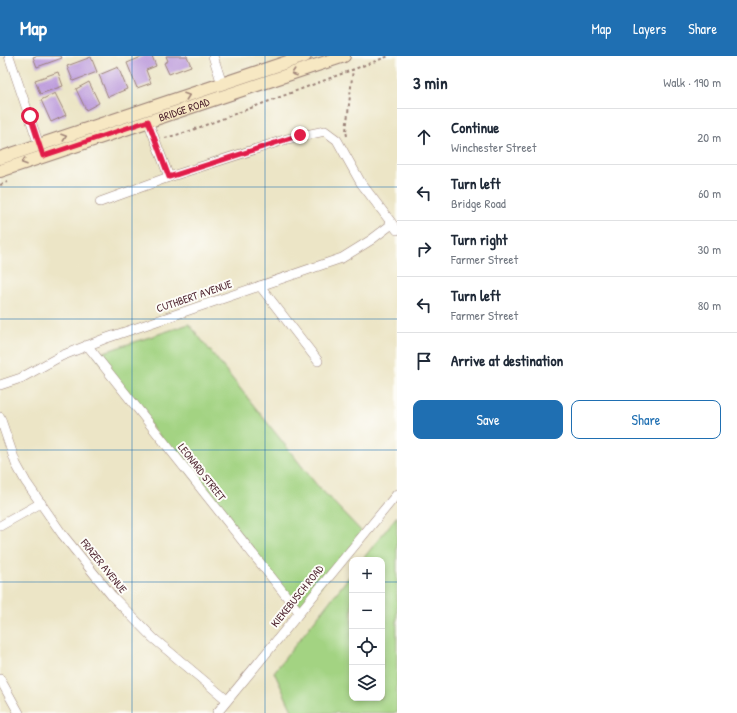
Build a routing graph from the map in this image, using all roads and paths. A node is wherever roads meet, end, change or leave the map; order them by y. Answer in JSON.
{"nodes":[{"id":1,"x":9,"y":56,"type":"edge"},
{"id":2,"x":213,"y":56,"type":"edge"},
{"id":3,"x":305,"y":56,"type":"edge"},
{"id":4,"x":344,"y":56,"type":"edge"},
{"id":5,"x":389,"y":56,"type":"edge"},
{"id":6,"x":353,"y":70,"type":"junction"},
{"id":7,"x":222,"y":84,"type":"junction"},
{"id":8,"x":226,"y":96,"type":"junction"},
{"id":9,"x":148,"y":121,"type":"junction"},
{"id":10,"x":154,"y":140,"type":"junction"},
{"id":11,"x":348,"y":142,"type":"dead end"},
{"id":12,"x":41,"y":150,"type":"junction"},
{"id":13,"x":0,"y":158,"type":"edge"},
{"id":14,"x":0,"y":170,"type":"edge"},
{"id":15,"x":169,"y":177,"type":"junction"},
{"id":16,"x":13,"y":180,"type":"dead end"},
{"id":17,"x":0,"y":185,"type":"edge"},
{"id":18,"x":100,"y":202,"type":"dead end"},
{"id":19,"x":395,"y":227,"type":"edge"},
{"id":20,"x":260,"y":286,"type":"junction"},
{"id":21,"x":87,"y":345,"type":"junction"},
{"id":22,"x":318,"y":361,"type":"dead end"},
{"id":23,"x":0,"y":385,"type":"edge"},
{"id":24,"x":0,"y":417,"type":"edge"},
{"id":25,"x":397,"y":494,"type":"edge"},
{"id":26,"x":41,"y":503,"type":"junction"},
{"id":27,"x":0,"y":526,"type":"edge"},
{"id":28,"x":299,"y":612,"type":"junction"},
{"id":29,"x":0,"y":679,"type":"edge"},
{"id":30,"x":227,"y":700,"type":"junction"},
{"id":31,"x":19,"y":713,"type":"edge"},
{"id":32,"x":217,"y":713,"type":"edge"}],
"edges":[{"from":1,"to":12,"type":"street"},
{"from":2,"to":7,"type":"street"},
{"from":3,"to":7,"type":"main road","name":"BRIDGE ROAD"},
{"from":4,"to":8,"type":"main road","name":"BRIDGE ROAD","one_way":true},
{"from":5,"to":6,"type":"path"},
{"from":6,"to":10,"type":"path"},
{"from":6,"to":11,"type":"path"},
{"from":7,"to":8,"type":"main road"},
{"from":12,"to":7,"type":"main road","name":"BRIDGE ROAD","one_way":true},
{"from":8,"to":9,"type":"main road","name":"BRIDGE ROAD"},
{"from":9,"to":10,"type":"street"},
{"from":9,"to":12,"type":"main road","name":"BRIDGE ROAD"},
{"from":10,"to":15,"type":"street"},
{"from":12,"to":13,"type":"main road","name":"BRIDGE ROAD"},
{"from":12,"to":14,"type":"main road","name":"BRIDGE ROAD","one_way":true},
{"from":15,"to":18,"type":"street"},
{"from":15,"to":19,"type":"street"},
{"from":16,"to":17,"type":"path"},
{"from":19,"to":20,"type":"street","name":"CUTHBERT AVENUE"},
{"from":20,"to":21,"type":"street","name":"CUTHBERT AVENUE"},
{"from":20,"to":22,"type":"street"},
{"from":21,"to":23,"type":"street","name":"CUTHBERT AVENUE"},
{"from":21,"to":28,"type":"street","name":"LEONARD STREET"},
{"from":24,"to":26,"type":"street","name":"FRAZER AVENUE"},
{"from":25,"to":28,"type":"street","name":"KIEKEBUSCH ROAD"},
{"from":26,"to":27,"type":"street"},
{"from":26,"to":30,"type":"street","name":"FRAZER AVENUE"},
{"from":28,"to":30,"type":"street","name":"KIEKEBUSCH ROAD"},
{"from":29,"to":31,"type":"street"},
{"from":30,"to":32,"type":"street","name":"KIEKEBUSCH ROAD"}]}
